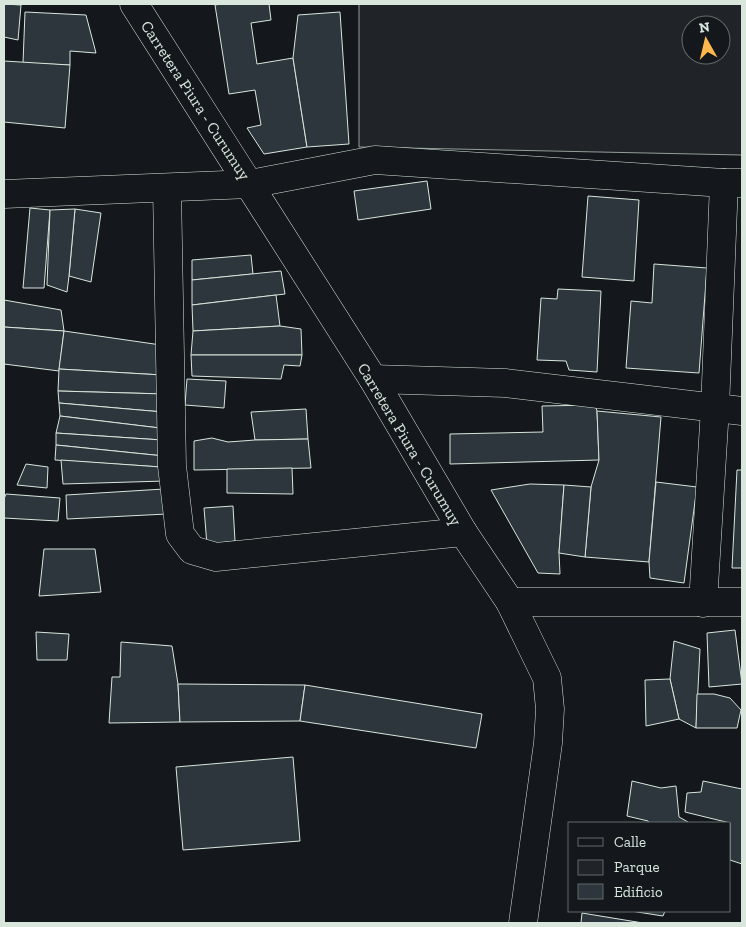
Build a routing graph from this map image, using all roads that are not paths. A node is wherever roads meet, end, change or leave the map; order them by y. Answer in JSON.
{"nodes":[{"id":1,"x":134,"y":4,"type":"edge"},
{"id":2,"x":733,"y":183,"type":"edge"},
{"id":3,"x":250,"y":184,"type":"junction"},
{"id":4,"x":167,"y":188,"type":"junction"},
{"id":5,"x":4,"y":194,"type":"edge"},
{"id":6,"x":372,"y":379,"type":"junction"},
{"id":7,"x":714,"y":408,"type":"junction"},
{"id":8,"x":742,"y":411,"type":"edge"},
{"id":9,"x":463,"y":532,"type":"junction"},
{"id":10,"x":510,"y":602,"type":"junction"},
{"id":11,"x":742,"y":602,"type":"edge"},
{"id":12,"x":704,"y":603,"type":"junction"},
{"id":13,"x":523,"y":923,"type":"edge"}],
"edges":[{"from":1,"to":3,"type":"street","name":"Carretera Piura - Curumuy"},
{"from":2,"to":3,"type":"street"},
{"from":2,"to":7,"type":"street"},
{"from":3,"to":4,"type":"street"},
{"from":3,"to":6,"type":"street","name":"Carretera Piura - Curumuy"},
{"from":4,"to":5,"type":"street"},
{"from":4,"to":9,"type":"street"},
{"from":6,"to":7,"type":"street"},
{"from":6,"to":9,"type":"street","name":"Carretera Piura - Curumuy"},
{"from":7,"to":8,"type":"street"},
{"from":7,"to":12,"type":"street"},
{"from":9,"to":10,"type":"street","name":"Carretera Piura - Curumuy"},
{"from":10,"to":12,"type":"street"},
{"from":10,"to":13,"type":"street","name":"Carretera Piura - Curumuy"},
{"from":11,"to":12,"type":"street"}]}
